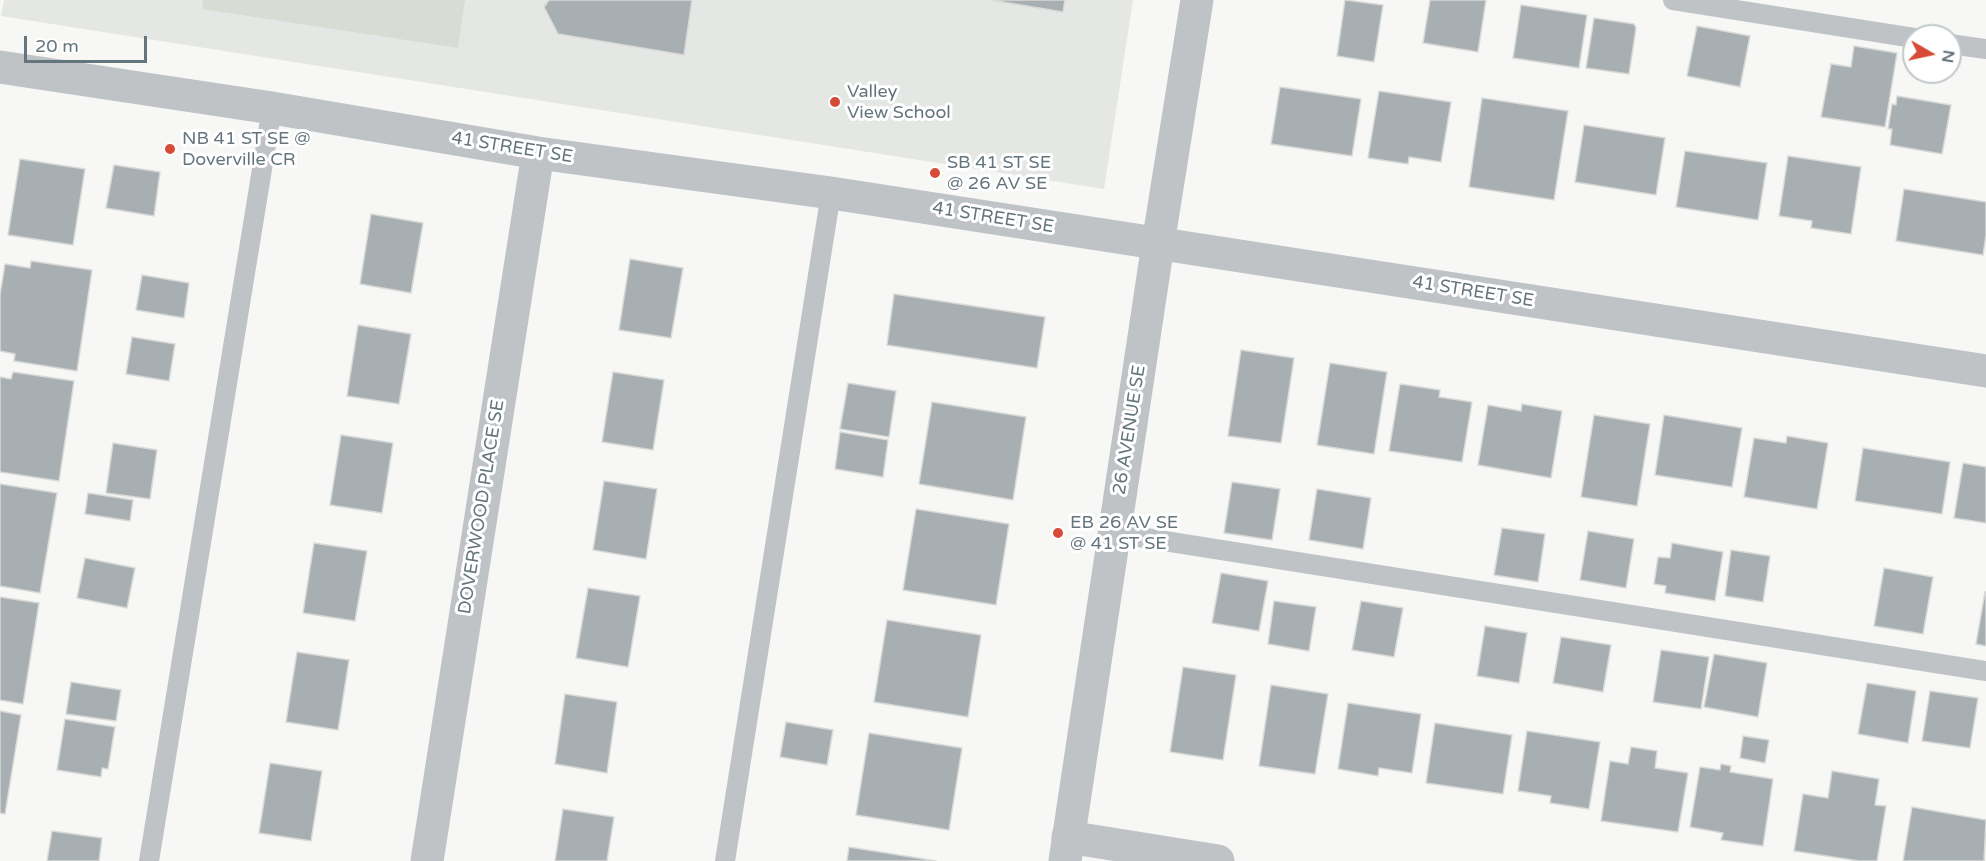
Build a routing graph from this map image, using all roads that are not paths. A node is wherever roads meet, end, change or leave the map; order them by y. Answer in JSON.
{"nodes":[{"id":1,"x":1197,"y":0,"type":"edge"},
{"id":2,"x":1672,"y":0,"type":"edge"},
{"id":3,"x":1902,"y":36,"type":"edge"},
{"id":4,"x":1962,"y":46,"type":"edge"},
{"id":5,"x":1986,"y":49,"type":"edge"},
{"id":6,"x":0,"y":67,"type":"edge"},
{"id":7,"x":272,"y":108,"type":"junction"},
{"id":8,"x":538,"y":153,"type":"junction"},
{"id":9,"x":831,"y":193,"type":"junction"},
{"id":10,"x":1158,"y":244,"type":"junction"},
{"id":11,"x":1986,"y":371,"type":"edge"},
{"id":12,"x":1114,"y":533,"type":"junction"},
{"id":13,"x":1986,"y":671,"type":"edge"},
{"id":14,"x":1066,"y":849,"type":"edge"},
{"id":15,"x":149,"y":861,"type":"edge"},
{"id":16,"x":427,"y":861,"type":"edge"},
{"id":17,"x":725,"y":861,"type":"edge"},
{"id":18,"x":1218,"y":861,"type":"edge"}],
"edges":[{"from":1,"to":10,"type":"street","name":"26 AVENUE SE"},
{"from":2,"to":3,"type":"lane"},
{"from":4,"to":5,"type":"lane"},
{"from":6,"to":7,"type":"street","name":"41 STREET SE"},
{"from":7,"to":8,"type":"street","name":"41 STREET SE"},
{"from":7,"to":15,"type":"lane"},
{"from":8,"to":9,"type":"street","name":"41 STREET SE"},
{"from":8,"to":16,"type":"street","name":"DOVERWOOD PLACE SE"},
{"from":9,"to":10,"type":"street","name":"41 STREET SE"},
{"from":9,"to":17,"type":"lane"},
{"from":10,"to":11,"type":"street","name":"41 STREET SE"},
{"from":10,"to":12,"type":"street","name":"26 AVENUE SE"},
{"from":12,"to":13,"type":"lane"},
{"from":12,"to":14,"type":"street","name":"26 AVENUE SE"},
{"from":14,"to":18,"type":"street"}]}
